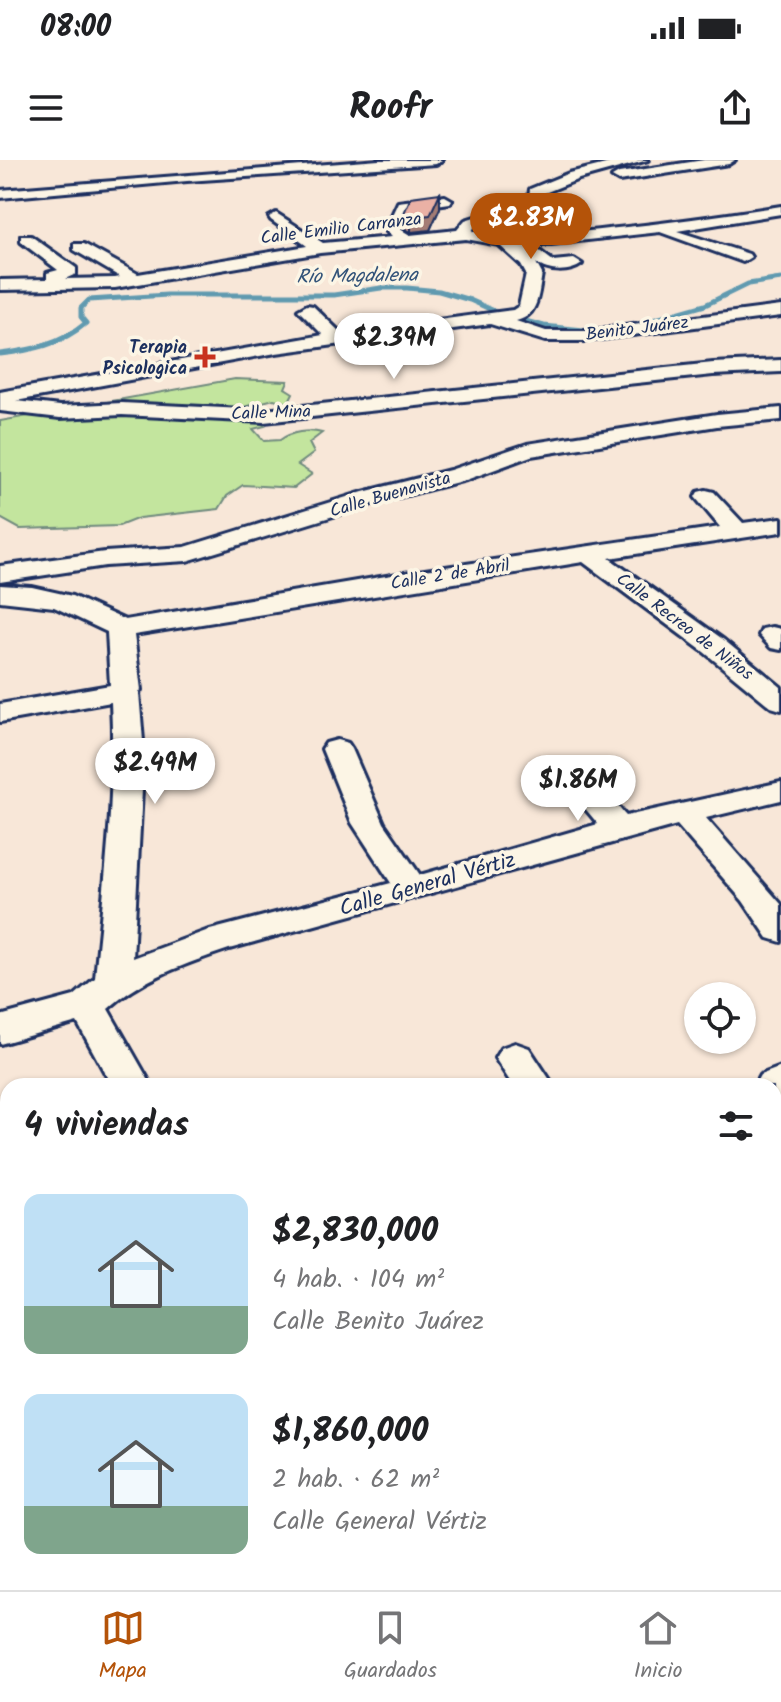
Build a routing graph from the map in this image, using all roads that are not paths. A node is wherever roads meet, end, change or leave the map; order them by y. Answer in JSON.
{"nodes":[{"id":1,"x":240,"y":160,"type":"edge"},
{"id":2,"x":642,"y":160,"type":"edge"},
{"id":3,"x":729,"y":160,"type":"edge"},
{"id":4,"x":222,"y":161,"type":"edge"},
{"id":5,"x":442,"y":162,"type":"edge"},
{"id":6,"x":338,"y":163,"type":"edge"},
{"id":7,"x":298,"y":165,"type":"edge"},
{"id":8,"x":115,"y":175,"type":"junction"},
{"id":9,"x":187,"y":177,"type":"junction"},
{"id":10,"x":583,"y":177,"type":"junction"},
{"id":11,"x":389,"y":179,"type":"dead end"},
{"id":12,"x":62,"y":181,"type":"junction"},
{"id":13,"x":224,"y":189,"type":"dead end"},
{"id":14,"x":1,"y":193,"type":"edge"},
{"id":15,"x":102,"y":196,"type":"dead end"},
{"id":16,"x":445,"y":200,"type":"dead end"},
{"id":17,"x":79,"y":202,"type":"dead end"},
{"id":18,"x":530,"y":203,"type":"junction"},
{"id":19,"x":781,"y":210,"type":"edge"},
{"id":20,"x":549,"y":211,"type":"dead end"},
{"id":21,"x":749,"y":215,"type":"junction"},
{"id":22,"x":276,"y":217,"type":"dead end"},
{"id":23,"x":575,"y":219,"type":"dead end"},
{"id":24,"x":781,"y":225,"type":"edge"},
{"id":25,"x":655,"y":229,"type":"junction"},
{"id":26,"x":466,"y":234,"type":"junction"},
{"id":27,"x":603,"y":234,"type":"junction"},
{"id":28,"x":26,"y":239,"type":"dead end"},
{"id":29,"x":408,"y":240,"type":"junction"},
{"id":30,"x":544,"y":241,"type":"junction"},
{"id":31,"x":511,"y":242,"type":"junction"},
{"id":32,"x":79,"y":247,"type":"dead end"},
{"id":33,"x":320,"y":248,"type":"junction"},
{"id":34,"x":194,"y":257,"type":"dead end"},
{"id":35,"x":743,"y":257,"type":"dead end"},
{"id":36,"x":181,"y":273,"type":"junction"},
{"id":37,"x":137,"y":280,"type":"junction"},
{"id":38,"x":63,"y":284,"type":"junction"},
{"id":39,"x":0,"y":285,"type":"edge"},
{"id":40,"x":120,"y":289,"type":"dead end"},
{"id":41,"x":307,"y":310,"type":"dead end"},
{"id":42,"x":781,"y":311,"type":"edge"},
{"id":43,"x":497,"y":320,"type":"junction"},
{"id":44,"x":337,"y":339,"type":"junction"},
{"id":45,"x":781,"y":366,"type":"edge"},
{"id":46,"x":0,"y":398,"type":"edge"},
{"id":47,"x":0,"y":405,"type":"edge"},
{"id":48,"x":780,"y":415,"type":"edge"},
{"id":49,"x":706,"y":497,"type":"dead end"},
{"id":50,"x":781,"y":525,"type":"edge"},
{"id":51,"x":737,"y":531,"type":"junction"},
{"id":52,"x":587,"y":553,"type":"junction"},
{"id":53,"x":0,"y":574,"type":"edge"},
{"id":54,"x":0,"y":593,"type":"edge"},
{"id":55,"x":120,"y":629,"type":"junction"},
{"id":56,"x":127,"y":690,"type":"junction"},
{"id":57,"x":781,"y":701,"type":"edge"},
{"id":58,"x":0,"y":713,"type":"edge"},
{"id":59,"x":337,"y":749,"type":"dead end"},
{"id":60,"x":579,"y":782,"type":"dead end"},
{"id":61,"x":781,"y":791,"type":"edge"},
{"id":62,"x":686,"y":815,"type":"junction"},
{"id":63,"x":619,"y":828,"type":"junction"},
{"id":64,"x":412,"y":889,"type":"junction"},
{"id":65,"x":781,"y":930,"type":"edge"},
{"id":66,"x":100,"y":995,"type":"junction"},
{"id":67,"x":0,"y":1030,"type":"edge"},
{"id":68,"x":129,"y":1078,"type":"edge"}],
"edges":[{"from":1,"to":4,"type":"street"},
{"from":2,"to":10,"type":"street"},
{"from":3,"to":10,"type":"street"},
{"from":4,"to":9,"type":"street"},
{"from":5,"to":6,"type":"street"},
{"from":5,"to":11,"type":"street"},
{"from":6,"to":7,"type":"street"},
{"from":7,"to":9,"type":"street"},
{"from":8,"to":9,"type":"street"},
{"from":8,"to":12,"type":"street"},
{"from":8,"to":15,"type":"street"},
{"from":9,"to":13,"type":"street"},
{"from":10,"to":18,"type":"street"},
{"from":12,"to":14,"type":"street"},
{"from":12,"to":17,"type":"street"},
{"from":16,"to":29,"type":"street"},
{"from":18,"to":20,"type":"street"},
{"from":18,"to":26,"type":"street"},
{"from":19,"to":21,"type":"street","name":"Calle Emilio Carranza"},
{"from":21,"to":24,"type":"street"},
{"from":21,"to":25,"type":"street","name":"Calle Emilio Carranza"},
{"from":22,"to":33,"type":"street"},
{"from":23,"to":27,"type":"street"},
{"from":25,"to":27,"type":"street","name":"Calle Emilio Carranza"},
{"from":25,"to":35,"type":"street"},
{"from":26,"to":29,"type":"street","name":"Calle Emilio Carranza"},
{"from":26,"to":31,"type":"street","name":"Calle Emilio Carranza"},
{"from":27,"to":30,"type":"street","name":"Calle Emilio Carranza"},
{"from":28,"to":38,"type":"street"},
{"from":29,"to":33,"type":"street","name":"Calle Emilio Carranza"},
{"from":30,"to":31,"type":"street","name":"Calle Emilio Carranza"},
{"from":30,"to":31,"type":"street"},
{"from":31,"to":43,"type":"street"},
{"from":32,"to":37,"type":"street"},
{"from":33,"to":36,"type":"street","name":"Calle Emilio Carranza"},
{"from":34,"to":36,"type":"street"},
{"from":36,"to":37,"type":"street","name":"Calle Emilio Carranza"},
{"from":37,"to":38,"type":"street","name":"Calle Emilio Carranza"},
{"from":38,"to":39,"type":"street","name":"Calle Emilio Carranza"},
{"from":38,"to":40,"type":"street"},
{"from":41,"to":44,"type":"street"},
{"from":42,"to":43,"type":"street","name":"Benito Juárez"},
{"from":43,"to":44,"type":"street"},
{"from":44,"to":46,"type":"street"},
{"from":45,"to":47,"type":"street","name":"Calle Mina"},
{"from":48,"to":53,"type":"street","name":"Calle Buenavista"},
{"from":49,"to":51,"type":"street"},
{"from":50,"to":51,"type":"street","name":"Calle 2 de Abril"},
{"from":51,"to":52,"type":"street","name":"Calle 2 de Abril"},
{"from":52,"to":55,"type":"street","name":"Calle 2 de Abril"},
{"from":52,"to":57,"type":"street","name":"Calle Recreo de Niños"},
{"from":54,"to":55,"type":"street"},
{"from":55,"to":56,"type":"street"},
{"from":56,"to":58,"type":"street"},
{"from":56,"to":66,"type":"street"},
{"from":59,"to":64,"type":"street"},
{"from":60,"to":63,"type":"street"},
{"from":61,"to":62,"type":"street","name":"Calle General Vértiz"},
{"from":62,"to":63,"type":"street","name":"Calle General Vértiz"},
{"from":62,"to":65,"type":"street"},
{"from":63,"to":64,"type":"street","name":"Calle General Vértiz"},
{"from":64,"to":66,"type":"street","name":"Calle General Vértiz"},
{"from":66,"to":67,"type":"street","name":"Calle General Vértiz"},
{"from":66,"to":68,"type":"street"}]}
